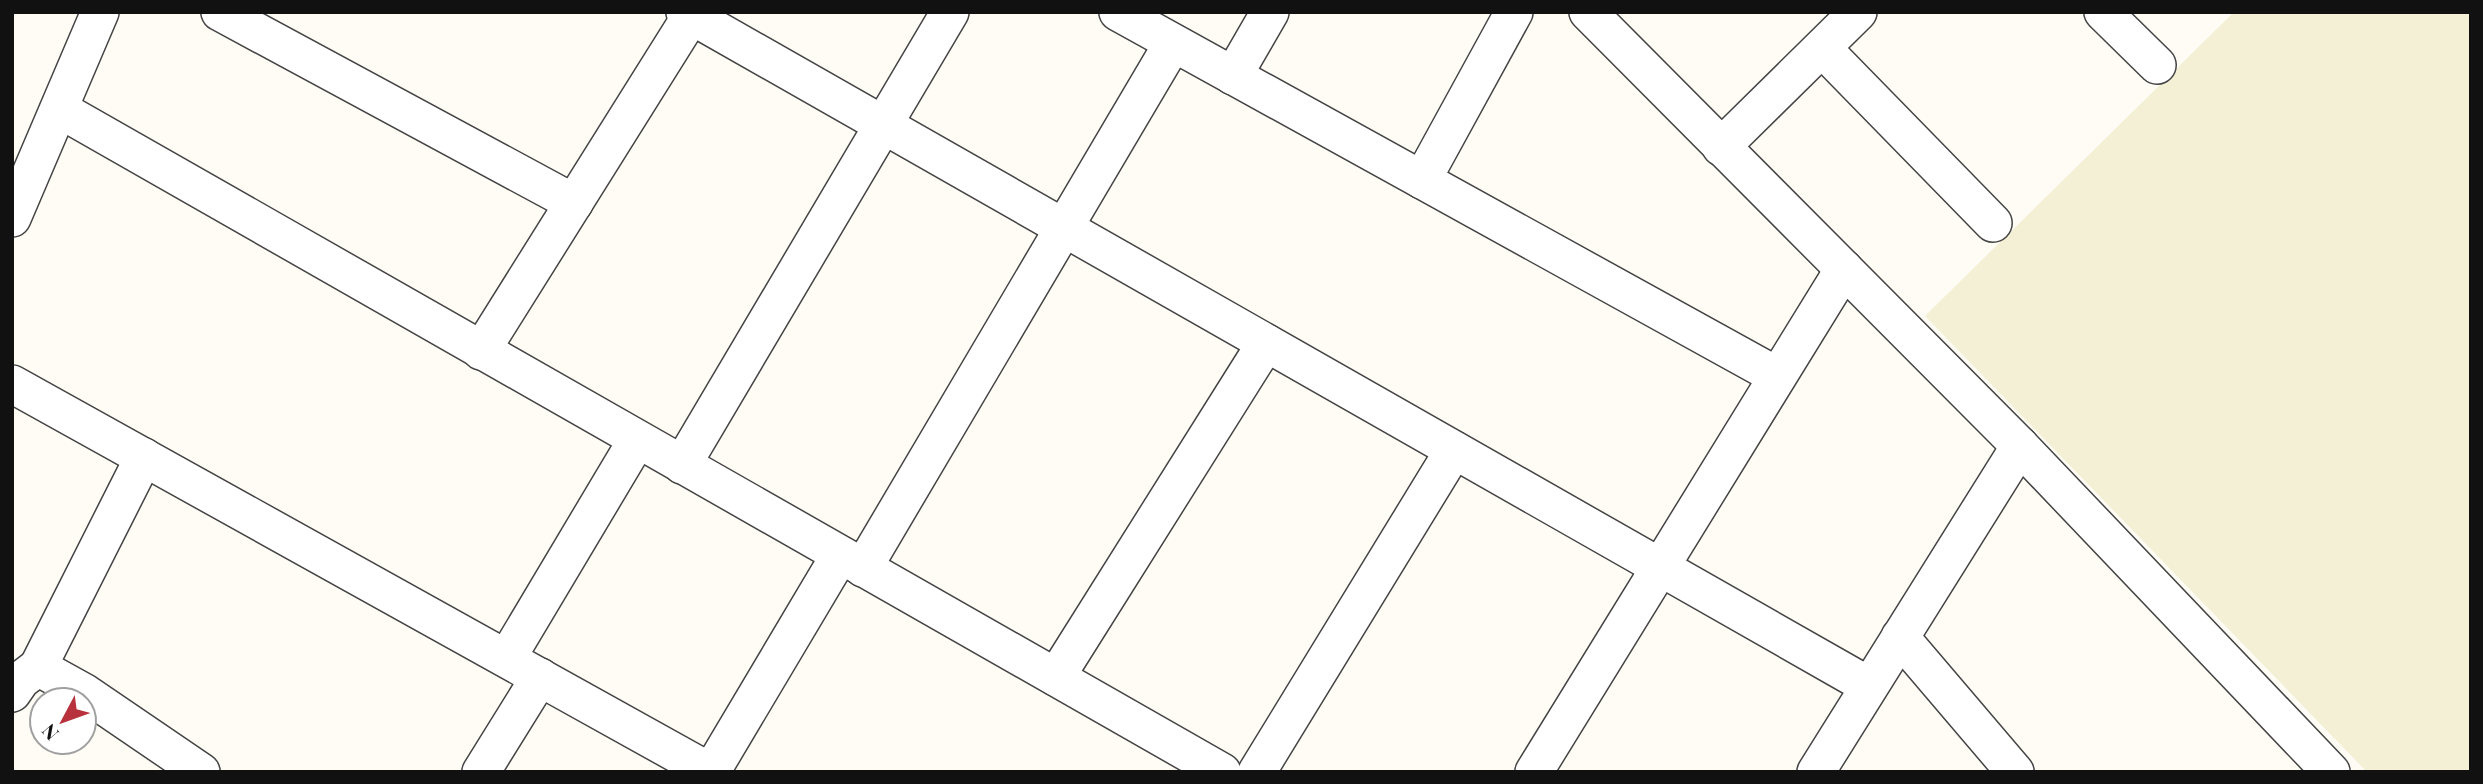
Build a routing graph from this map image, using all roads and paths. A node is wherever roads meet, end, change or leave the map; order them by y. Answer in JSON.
{"nodes":[{"id":1,"x":100,"y":12,"type":"edge"},
{"id":2,"x":220,"y":12,"type":"edge"},
{"id":3,"x":950,"y":12,"type":"edge"},
{"id":4,"x":1118,"y":12,"type":"edge"},
{"id":5,"x":1270,"y":12,"type":"edge"},
{"id":6,"x":1514,"y":12,"type":"edge"},
{"id":7,"x":1588,"y":12,"type":"edge"},
{"id":8,"x":1858,"y":12,"type":"edge"},
{"id":9,"x":2103,"y":12,"type":"edge"},
{"id":10,"x":688,"y":14,"type":"edge"},
{"id":11,"x":1173,"y":43,"type":"junction"},
{"id":12,"x":1822,"y":48,"type":"junction"},
{"id":13,"x":2157,"y":65,"type":"dead end"},
{"id":14,"x":1233,"y":76,"type":"junction"},
{"id":15,"x":59,"y":109,"type":"junction"},
{"id":16,"x":883,"y":125,"type":"junction"},
{"id":17,"x":1721,"y":147,"type":"junction"},
{"id":18,"x":1422,"y":180,"type":"junction"},
{"id":19,"x":574,"y":203,"type":"junction"},
{"id":20,"x":12,"y":218,"type":"edge"},
{"id":21,"x":1993,"y":223,"type":"dead end"},
{"id":22,"x":1064,"y":228,"type":"junction"},
{"id":23,"x":1844,"y":269,"type":"junction"},
{"id":24,"x":1266,"y":343,"type":"junction"},
{"id":25,"x":481,"y":351,"type":"junction"},
{"id":26,"x":1777,"y":376,"type":"junction"},
{"id":27,"x":12,"y":384,"type":"edge"},
{"id":28,"x":638,"y":440,"type":"junction"},
{"id":29,"x":2020,"y":446,"type":"junction"},
{"id":30,"x":1454,"y":450,"type":"junction"},
{"id":31,"x":144,"y":457,"type":"junction"},
{"id":32,"x":682,"y":465,"type":"junction"},
{"id":33,"x":851,"y":562,"type":"junction"},
{"id":34,"x":1660,"y":567,"type":"junction"},
{"id":35,"x":1900,"y":637,"type":"junction"},
{"id":36,"x":507,"y":658,"type":"junction"},
{"id":37,"x":38,"y":667,"type":"junction"},
{"id":38,"x":540,"y":677,"type":"junction"},
{"id":39,"x":1056,"y":677,"type":"junction"},
{"id":40,"x":1869,"y":686,"type":"junction"},
{"id":41,"x":12,"y":693,"type":"edge"},
{"id":42,"x":201,"y":772,"type":"edge"},
{"id":43,"x":481,"y":772,"type":"edge"},
{"id":44,"x":710,"y":772,"type":"edge"},
{"id":45,"x":1222,"y":772,"type":"edge"},
{"id":46,"x":1257,"y":772,"type":"edge"},
{"id":47,"x":1534,"y":772,"type":"edge"},
{"id":48,"x":1816,"y":772,"type":"edge"},
{"id":49,"x":2015,"y":772,"type":"edge"},
{"id":50,"x":2331,"y":772,"type":"edge"}],
"edges":[{"from":1,"to":15,"type":"street"},
{"from":2,"to":19,"type":"street"},
{"from":3,"to":16,"type":"street"},
{"from":4,"to":11,"type":"street"},
{"from":5,"to":14,"type":"street"},
{"from":6,"to":18,"type":"street"},
{"from":7,"to":17,"type":"street"},
{"from":8,"to":12,"type":"street"},
{"from":9,"to":13,"type":"street"},
{"from":10,"to":16,"type":"street"},
{"from":10,"to":19,"type":"street"},
{"from":11,"to":14,"type":"street"},
{"from":11,"to":22,"type":"street"},
{"from":12,"to":17,"type":"street"},
{"from":12,"to":21,"type":"street"},
{"from":14,"to":18,"type":"street"},
{"from":15,"to":20,"type":"street"},
{"from":15,"to":25,"type":"street"},
{"from":16,"to":22,"type":"street"},
{"from":16,"to":32,"type":"street"},
{"from":17,"to":23,"type":"street"},
{"from":18,"to":26,"type":"street"},
{"from":19,"to":25,"type":"street"},
{"from":22,"to":24,"type":"street"},
{"from":22,"to":33,"type":"street"},
{"from":23,"to":26,"type":"street"},
{"from":23,"to":29,"type":"street"},
{"from":24,"to":30,"type":"street"},
{"from":24,"to":39,"type":"street"},
{"from":25,"to":28,"type":"street"},
{"from":26,"to":34,"type":"street"},
{"from":27,"to":31,"type":"street"},
{"from":28,"to":32,"type":"street"},
{"from":28,"to":36,"type":"street"},
{"from":29,"to":35,"type":"street"},
{"from":29,"to":50,"type":"street"},
{"from":30,"to":34,"type":"street"},
{"from":30,"to":46,"type":"street"},
{"from":31,"to":36,"type":"street"},
{"from":31,"to":37,"type":"street"},
{"from":32,"to":33,"type":"street"},
{"from":33,"to":39,"type":"street"},
{"from":33,"to":44,"type":"street"},
{"from":34,"to":40,"type":"street"},
{"from":34,"to":47,"type":"street"},
{"from":35,"to":40,"type":"street"},
{"from":35,"to":49,"type":"street"},
{"from":36,"to":38,"type":"street"},
{"from":37,"to":41,"type":"street"},
{"from":37,"to":42,"type":"street"},
{"from":38,"to":43,"type":"street"},
{"from":38,"to":44,"type":"street"},
{"from":39,"to":45,"type":"street"},
{"from":40,"to":48,"type":"street"}]}
